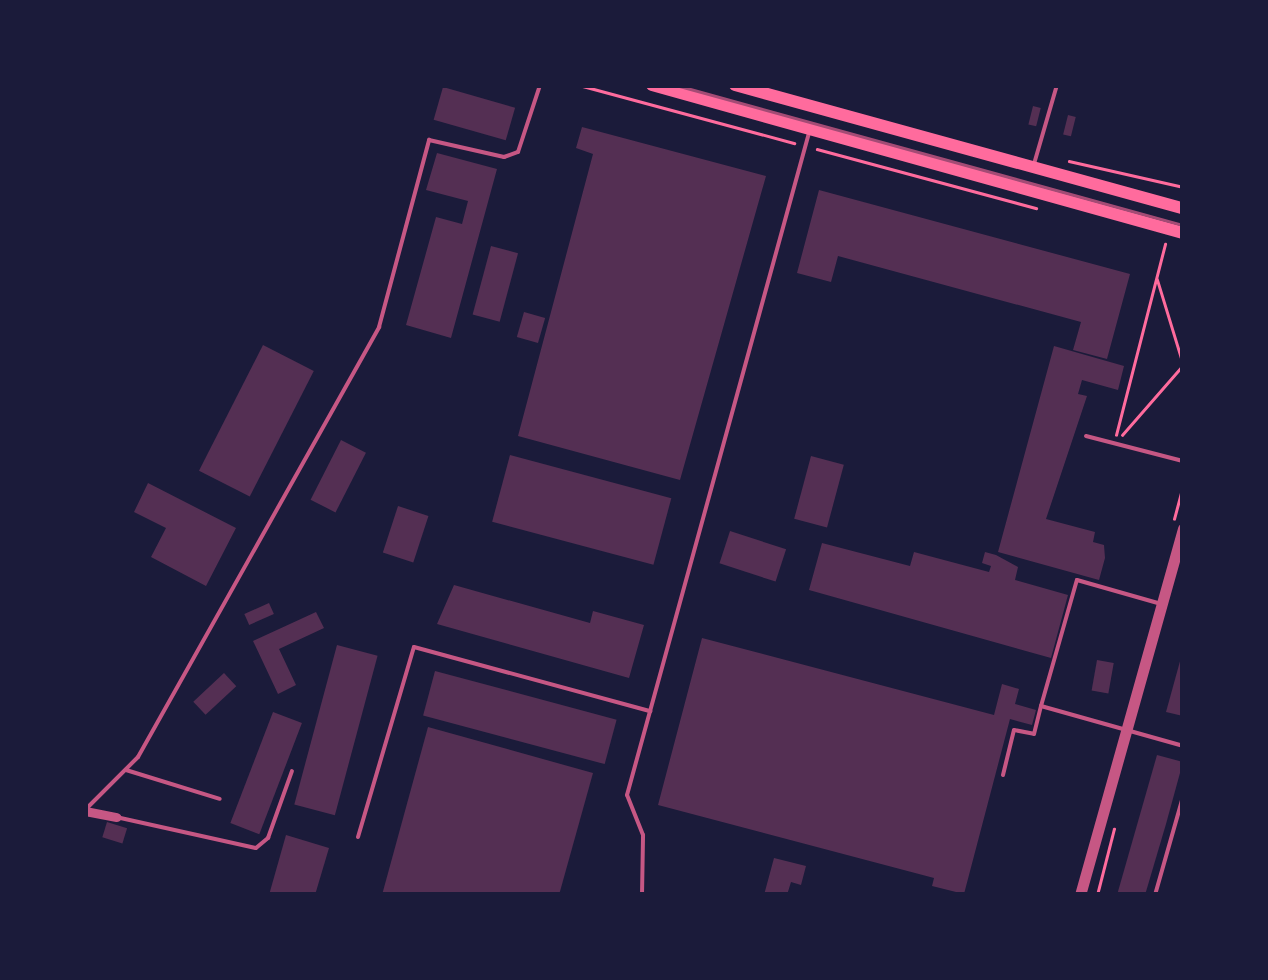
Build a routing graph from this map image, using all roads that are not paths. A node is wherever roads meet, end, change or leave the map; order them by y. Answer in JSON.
{"nodes":[{"id":1,"x":540,"y":85,"type":"edge"},
{"id":2,"x":652,"y":85,"type":"edge"},
{"id":3,"x":735,"y":85,"type":"edge"},
{"id":4,"x":1057,"y":85,"type":"edge"},
{"id":5,"x":816,"y":108,"type":"junction"},
{"id":6,"x":810,"y":129,"type":"junction"},
{"id":7,"x":1033,"y":168,"type":"junction"},
{"id":8,"x":1027,"y":190,"type":"junction"},
{"id":9,"x":1183,"y":208,"type":"edge"},
{"id":10,"x":1183,"y":233,"type":"edge"},
{"id":11,"x":1086,"y":436,"type":"dead end"},
{"id":12,"x":1183,"y":461,"type":"edge"},
{"id":13,"x":1183,"y":528,"type":"edge"},
{"id":14,"x":1162,"y":604,"type":"junction"},
{"id":15,"x":1041,"y":706,"type":"junction"},
{"id":16,"x":650,"y":711,"type":"junction"},
{"id":17,"x":1128,"y":730,"type":"junction"},
{"id":18,"x":1183,"y":746,"type":"edge"},
{"id":19,"x":126,"y":770,"type":"junction"},
{"id":20,"x":292,"y":771,"type":"dead end"},
{"id":21,"x":1003,"y":775,"type":"dead end"},
{"id":22,"x":1183,"y":796,"type":"edge"},
{"id":23,"x":220,"y":798,"type":"dead end"},
{"id":24,"x":85,"y":810,"type":"edge"},
{"id":25,"x":116,"y":817,"type":"joint"},
{"id":26,"x":358,"y":837,"type":"dead end"},
{"id":27,"x":642,"y":895,"type":"edge"},
{"id":28,"x":1080,"y":895,"type":"edge"},
{"id":29,"x":1155,"y":895,"type":"edge"}],
"edges":[{"from":1,"to":19,"type":"lane"},
{"from":2,"to":6,"type":"main road"},
{"from":3,"to":5,"type":"main road"},
{"from":4,"to":7,"type":"lane"},
{"from":5,"to":6,"type":"street"},
{"from":5,"to":7,"type":"main road"},
{"from":6,"to":8,"type":"main road"},
{"from":6,"to":16,"type":"lane"},
{"from":7,"to":8,"type":"street"},
{"from":7,"to":9,"type":"main road"},
{"from":8,"to":10,"type":"main road"},
{"from":11,"to":12,"type":"lane"},
{"from":13,"to":14,"type":"street"},
{"from":14,"to":15,"type":"lane"},
{"from":14,"to":17,"type":"street"},
{"from":15,"to":17,"type":"lane"},
{"from":15,"to":21,"type":"lane"},
{"from":16,"to":26,"type":"lane"},
{"from":16,"to":27,"type":"lane"},
{"from":17,"to":18,"type":"lane"},
{"from":17,"to":28,"type":"street"},
{"from":19,"to":23,"type":"lane"},
{"from":19,"to":24,"type":"lane"},
{"from":20,"to":25,"type":"lane"},
{"from":22,"to":29,"type":"lane"},
{"from":24,"to":25,"type":"street"}]}
